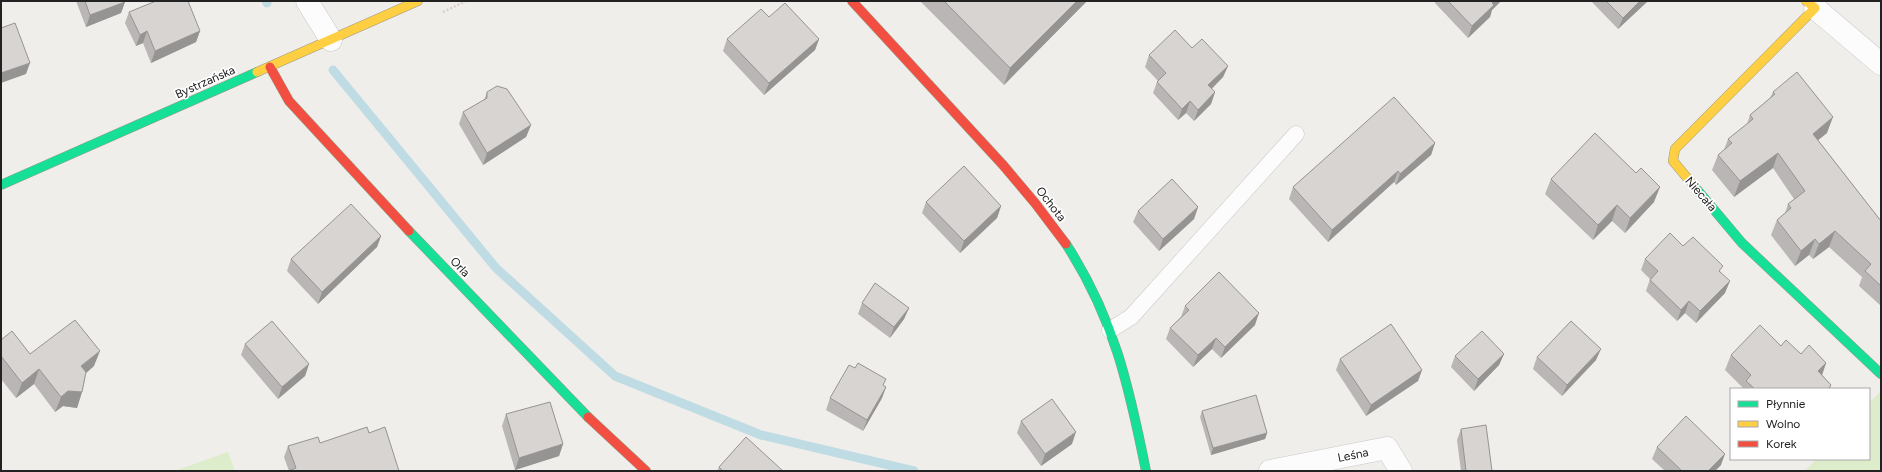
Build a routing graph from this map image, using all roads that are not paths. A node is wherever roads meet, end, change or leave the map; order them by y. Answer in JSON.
{"nodes":[{"id":1,"x":307,"y":1,"type":"edge"},
{"id":2,"x":418,"y":1,"type":"edge"},
{"id":3,"x":852,"y":1,"type":"edge"},
{"id":4,"x":1810,"y":5,"type":"edge"},
{"id":5,"x":331,"y":40,"type":"junction"},
{"id":6,"x":1881,"y":64,"type":"edge"},
{"id":7,"x":270,"y":67,"type":"junction"},
{"id":8,"x":1296,"y":134,"type":"dead end"},
{"id":9,"x":1,"y":185,"type":"edge"},
{"id":10,"x":1110,"y":330,"type":"junction"},
{"id":11,"x":1881,"y":374,"type":"edge"},
{"id":12,"x":646,"y":471,"type":"edge"},
{"id":13,"x":1146,"y":471,"type":"edge"},
{"id":14,"x":1270,"y":471,"type":"edge"},
{"id":15,"x":1401,"y":471,"type":"edge"}],
"edges":[{"from":1,"to":5,"type":"street"},
{"from":2,"to":5,"type":"street","name":"Bystrzańska"},
{"from":3,"to":10,"type":"street","name":"Ochota"},
{"from":4,"to":6,"type":"street","name":"Niecała"},
{"from":4,"to":11,"type":"street","name":"Niecała"},
{"from":5,"to":7,"type":"street","name":"Bystrzańska"},
{"from":7,"to":9,"type":"street","name":"Bystrzańska"},
{"from":7,"to":12,"type":"street","name":"Orla"},
{"from":8,"to":10,"type":"lane"},
{"from":10,"to":13,"type":"street","name":"Ochota"},
{"from":14,"to":15,"type":"street","name":"Leśna"}]}
